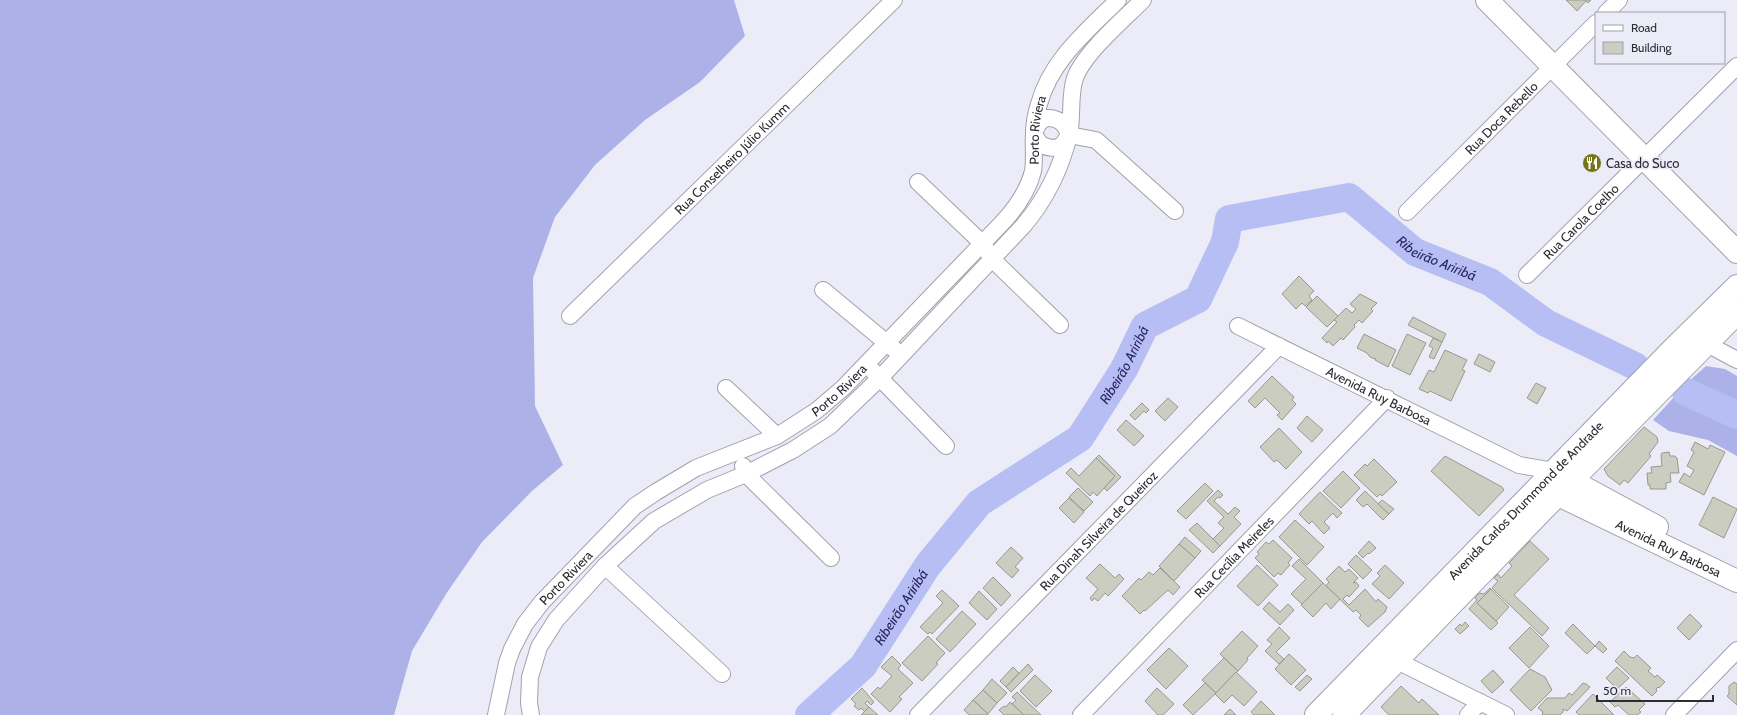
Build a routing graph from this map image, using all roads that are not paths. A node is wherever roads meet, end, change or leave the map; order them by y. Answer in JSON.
{"nodes":[{"id":1,"x":894,"y":0,"type":"edge"},
{"id":2,"x":1118,"y":0,"type":"edge"},
{"id":3,"x":1487,"y":0,"type":"edge"},
{"id":4,"x":1619,"y":0,"type":"edge"},
{"id":5,"x":1136,"y":2,"type":"edge"},
{"id":6,"x":1607,"y":12,"type":"edge"},
{"id":7,"x":1595,"y":24,"type":"edge"},
{"id":8,"x":1553,"y":66,"type":"junction"},
{"id":9,"x":1737,"y":66,"type":"edge"},
{"id":10,"x":1034,"y":132,"type":"junction"},
{"id":11,"x":1069,"y":135,"type":"junction"},
{"id":12,"x":1646,"y":159,"type":"junction"},
{"id":13,"x":918,"y":182,"type":"dead end"},
{"id":14,"x":1175,"y":211,"type":"dead end"},
{"id":15,"x":1407,"y":212,"type":"dead end"},
{"id":16,"x":983,"y":244,"type":"junction"},
{"id":17,"x":1737,"y":252,"type":"edge"},
{"id":18,"x":992,"y":259,"type":"junction"},
{"id":19,"x":1527,"y":276,"type":"dead end"},
{"id":20,"x":1737,"y":286,"type":"edge"},
{"id":21,"x":823,"y":290,"type":"dead end"},
{"id":22,"x":1737,"y":313,"type":"edge"},
{"id":23,"x":570,"y":316,"type":"dead end"},
{"id":24,"x":1060,"y":325,"type":"dead end"},
{"id":25,"x":1238,"y":326,"type":"dead end"},
{"id":26,"x":887,"y":342,"type":"junction"},
{"id":27,"x":1707,"y":344,"type":"junction"},
{"id":28,"x":1279,"y":346,"type":"junction"},
{"id":29,"x":1673,"y":349,"type":"junction"},
{"id":30,"x":901,"y":355,"type":"junction"},
{"id":31,"x":1737,"y":360,"type":"edge"},
{"id":32,"x":865,"y":365,"type":"junction"},
{"id":33,"x":880,"y":378,"type":"junction"},
{"id":34,"x":726,"y":388,"type":"dead end"},
{"id":35,"x":1387,"y":398,"type":"junction"},
{"id":36,"x":777,"y":436,"type":"junction"},
{"id":37,"x":946,"y":446,"type":"dead end"},
{"id":38,"x":737,"y":452,"type":"junction"},
{"id":39,"x":746,"y":474,"type":"junction"},
{"id":40,"x":1556,"y":483,"type":"junction"},
{"id":41,"x":831,"y":558,"type":"dead end"},
{"id":42,"x":605,"y":566,"type":"junction"},
{"id":43,"x":1737,"y":567,"type":"edge"},
{"id":44,"x":1737,"y":581,"type":"edge"},
{"id":45,"x":1737,"y":650,"type":"edge"},
{"id":46,"x":1387,"y":656,"type":"junction"},
{"id":47,"x":722,"y":674,"type":"dead end"},
{"id":48,"x":1480,"y":702,"type":"junction"},
{"id":49,"x":496,"y":715,"type":"edge"},
{"id":50,"x":531,"y":715,"type":"edge"},
{"id":51,"x":918,"y":715,"type":"edge"},
{"id":52,"x":1081,"y":715,"type":"edge"},
{"id":53,"x":1316,"y":715,"type":"edge"},
{"id":54,"x":1344,"y":715,"type":"edge"},
{"id":55,"x":1468,"y":715,"type":"edge"},
{"id":56,"x":1506,"y":715,"type":"edge"},
{"id":57,"x":1674,"y":715,"type":"edge"}],
"edges":[{"from":1,"to":23,"type":"street","name":"Rua Conselheiro Júlio Kumm"},
{"from":2,"to":10,"type":"street","name":"Porto Riviera"},
{"from":3,"to":8,"type":"main road"},
{"from":4,"to":6,"type":"street"},
{"from":5,"to":11,"type":"street","name":"Porto Riviera"},
{"from":7,"to":8,"type":"street","name":"Rua Doca Rebello"},
{"from":8,"to":12,"type":"main road"},
{"from":8,"to":15,"type":"street","name":"Rua Doca Rebello"},
{"from":9,"to":12,"type":"street","name":"Rua Carola Coelho"},
{"from":10,"to":11,"type":"street"},
{"from":10,"to":11,"type":"street"},
{"from":10,"to":16,"type":"street","name":"Porto Riviera"},
{"from":11,"to":14,"type":"street"},
{"from":11,"to":18,"type":"street","name":"Porto Riviera"},
{"from":12,"to":17,"type":"main road"},
{"from":12,"to":19,"type":"street","name":"Rua Carola Coelho"},
{"from":13,"to":16,"type":"street"},
{"from":16,"to":18,"type":"street"},
{"from":16,"to":26,"type":"street","name":"Porto Riviera"},
{"from":18,"to":24,"type":"street"},
{"from":18,"to":30,"type":"street","name":"Porto Riviera"},
{"from":20,"to":29,"type":"main road","name":"Avenida Carlos Drummond de Andrade"},
{"from":21,"to":26,"type":"street"},
{"from":22,"to":27,"type":"main road","name":"Avenida Carlos Drummond de Andrade"},
{"from":25,"to":28,"type":"street","name":"Avenida Ruy Barbosa"},
{"from":26,"to":30,"type":"street"},
{"from":26,"to":32,"type":"street","name":"Porto Riviera"},
{"from":27,"to":29,"type":"street"},
{"from":27,"to":31,"type":"street"},
{"from":27,"to":40,"type":"main road","name":"Avenida Carlos Drummond de Andrade"},
{"from":28,"to":35,"type":"street","name":"Avenida Ruy Barbosa"},
{"from":28,"to":51,"type":"street","name":"Rua Dinah Silveira de Queiroz"},
{"from":29,"to":40,"type":"main road","name":"Avenida Carlos Drummond de Andrade"},
{"from":30,"to":33,"type":"street","name":"Porto Riviera"},
{"from":32,"to":33,"type":"street"},
{"from":32,"to":36,"type":"street","name":"Porto Riviera"},
{"from":33,"to":37,"type":"street"},
{"from":33,"to":39,"type":"street","name":"Porto Riviera"},
{"from":34,"to":36,"type":"street"},
{"from":35,"to":40,"type":"street","name":"Avenida Ruy Barbosa"},
{"from":35,"to":52,"type":"street","name":"Rua Cecília Meireles"},
{"from":36,"to":38,"type":"street","name":"Porto Riviera"},
{"from":38,"to":39,"type":"street"},
{"from":38,"to":49,"type":"street","name":"Porto Riviera"},
{"from":39,"to":41,"type":"street"},
{"from":39,"to":42,"type":"street","name":"Porto Riviera"},
{"from":40,"to":43,"type":"main road","name":"Avenida Ruy Barbosa"},
{"from":40,"to":44,"type":"main road","name":"Avenida Ruy Barbosa"},
{"from":40,"to":46,"type":"main road","name":"Avenida Carlos Drummond de Andrade"},
{"from":42,"to":47,"type":"street"},
{"from":42,"to":50,"type":"street","name":"Porto Riviera"},
{"from":45,"to":57,"type":"street"},
{"from":46,"to":48,"type":"street"},
{"from":46,"to":53,"type":"main road","name":"Avenida Carlos Drummond de Andrade"},
{"from":46,"to":54,"type":"main road","name":"Avenida Carlos Drummond de Andrade"},
{"from":48,"to":55,"type":"street"},
{"from":48,"to":56,"type":"street"}]}
